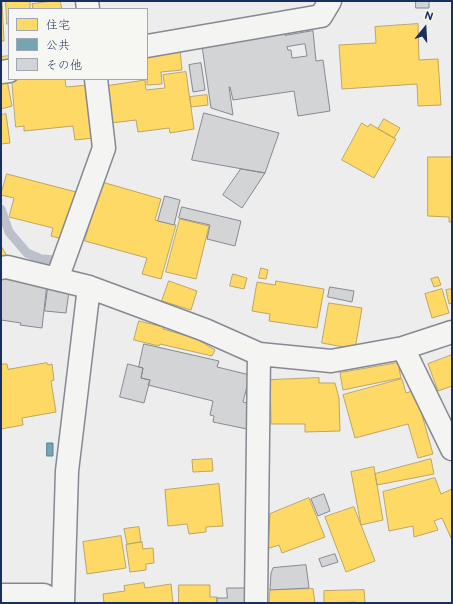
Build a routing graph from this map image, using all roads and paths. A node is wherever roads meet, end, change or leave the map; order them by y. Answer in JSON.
{"nodes":[{"id":1,"x":330,"y":1,"type":"edge"},
{"id":2,"x":148,"y":46,"type":"edge"},
{"id":3,"x":96,"y":80,"type":"edge"},
{"id":4,"x":1,"y":268,"type":"edge"},
{"id":5,"x":58,"y":279,"type":"junction"},
{"id":6,"x":89,"y":287,"type":"junction"},
{"id":7,"x":452,"y":332,"type":"edge"},
{"id":8,"x":404,"y":348,"type":"junction"},
{"id":9,"x":260,"y":354,"type":"junction"},
{"id":10,"x":452,"y":449,"type":"edge"},
{"id":11,"x":1,"y":596,"type":"edge"},
{"id":12,"x":57,"y":603,"type":"edge"},
{"id":13,"x":63,"y":603,"type":"edge"},
{"id":14,"x":256,"y":603,"type":"edge"}],
"edges":[{"from":1,"to":2,"type":"street"},
{"from":3,"to":5,"type":"street"},
{"from":4,"to":5,"type":"street"},
{"from":5,"to":6,"type":"street"},
{"from":6,"to":9,"type":"street"},
{"from":6,"to":13,"type":"street"},
{"from":7,"to":8,"type":"street"},
{"from":8,"to":9,"type":"street"},
{"from":8,"to":10,"type":"street"},
{"from":9,"to":14,"type":"street"},
{"from":11,"to":12,"type":"street"}]}
